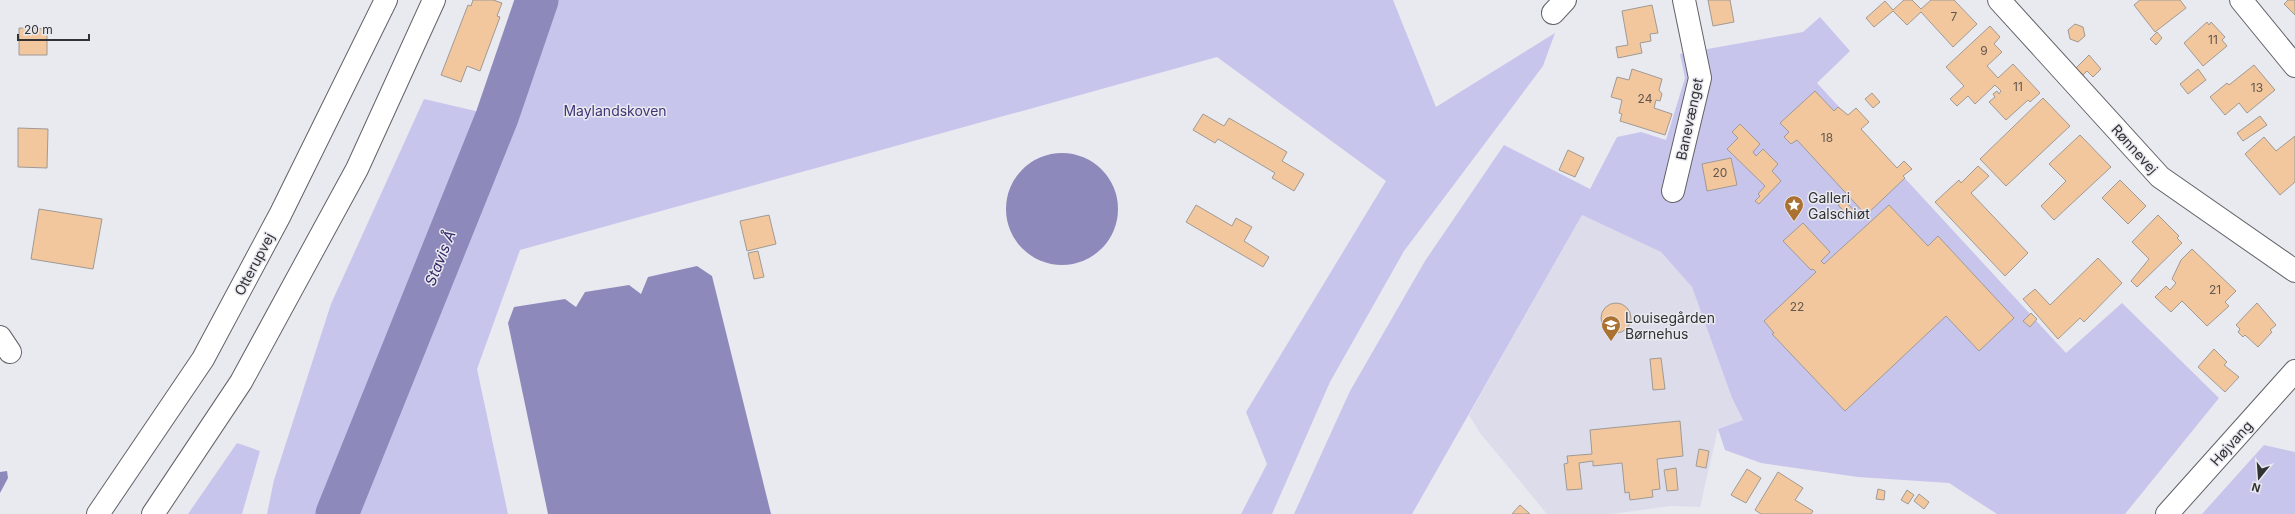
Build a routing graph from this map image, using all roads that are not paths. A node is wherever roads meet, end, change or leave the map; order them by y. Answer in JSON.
{"nodes":[{"id":1,"x":386,"y":0,"type":"edge"},
{"id":2,"x":434,"y":0,"type":"edge"},
{"id":3,"x":1684,"y":0,"type":"edge"},
{"id":4,"x":1999,"y":0,"type":"edge"},
{"id":5,"x":2240,"y":0,"type":"edge"},
{"id":6,"x":2295,"y":66,"type":"edge"},
{"id":7,"x":1673,"y":191,"type":"dead end"},
{"id":8,"x":2295,"y":271,"type":"edge"},
{"id":9,"x":2295,"y":371,"type":"edge"},
{"id":10,"x":125,"y":475,"type":"junction"},
{"id":11,"x":98,"y":514,"type":"edge"},
{"id":12,"x":107,"y":514,"type":"edge"},
{"id":13,"x":154,"y":514,"type":"edge"},
{"id":14,"x":2167,"y":514,"type":"edge"}],
"edges":[{"from":1,"to":10,"type":"main road","name":"Otterupvej"},
{"from":2,"to":13,"type":"main road"},
{"from":3,"to":7,"type":"main road","name":"Banevænget"},
{"from":4,"to":8,"type":"main road","name":"Rønnevej"},
{"from":5,"to":6,"type":"main road"},
{"from":9,"to":14,"type":"main road","name":"Højvang"},
{"from":10,"to":11,"type":"main road","name":"Otterupvej"},
{"from":10,"to":12,"type":"main road"}]}
